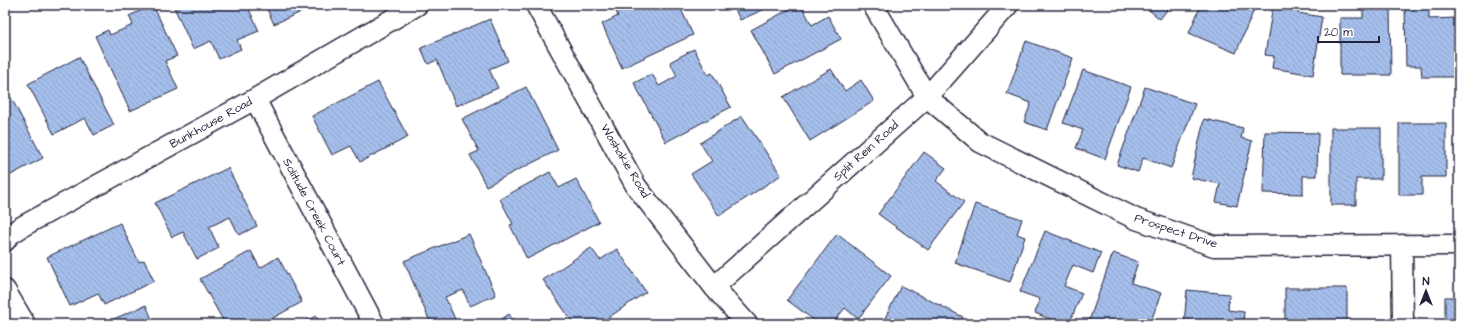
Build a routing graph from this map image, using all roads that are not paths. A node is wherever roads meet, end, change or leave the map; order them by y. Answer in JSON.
{"nodes":[{"id":1,"x":417,"y":5,"type":"edge"},
{"id":2,"x":536,"y":5,"type":"edge"},
{"id":3,"x":873,"y":5,"type":"edge"},
{"id":4,"x":1008,"y":5,"type":"edge"},
{"id":5,"x":927,"y":97,"type":"junction"},
{"id":6,"x":255,"y":99,"type":"junction"},
{"id":7,"x":5,"y":241,"type":"edge"},
{"id":8,"x":1402,"y":245,"type":"junction"},
{"id":9,"x":1459,"y":245,"type":"edge"},
{"id":10,"x":714,"y":287,"type":"junction"},
{"id":11,"x":5,"y":290,"type":"edge"},
{"id":12,"x":26,"y":324,"type":"edge"},
{"id":13,"x":374,"y":324,"type":"edge"},
{"id":14,"x":747,"y":324,"type":"edge"},
{"id":15,"x":1403,"y":324,"type":"edge"}],
"edges":[{"from":1,"to":6,"type":"street","name":"Bunkhouse Road"},
{"from":2,"to":10,"type":"street","name":"Washakie Road"},
{"from":3,"to":5,"type":"street","name":"Prospect Drive"},
{"from":4,"to":5,"type":"street","name":"Split Rein Road"},
{"from":5,"to":8,"type":"street","name":"Prospect Drive"},
{"from":5,"to":10,"type":"street","name":"Split Rein Road"},
{"from":6,"to":7,"type":"street","name":"Bunkhouse Road"},
{"from":6,"to":13,"type":"street","name":"Solitude Creek Court"},
{"from":8,"to":9,"type":"street","name":"Prospect Drive"},
{"from":8,"to":15,"type":"street"},
{"from":10,"to":14,"type":"street","name":"Washakie Road"},
{"from":11,"to":12,"type":"street"}]}
